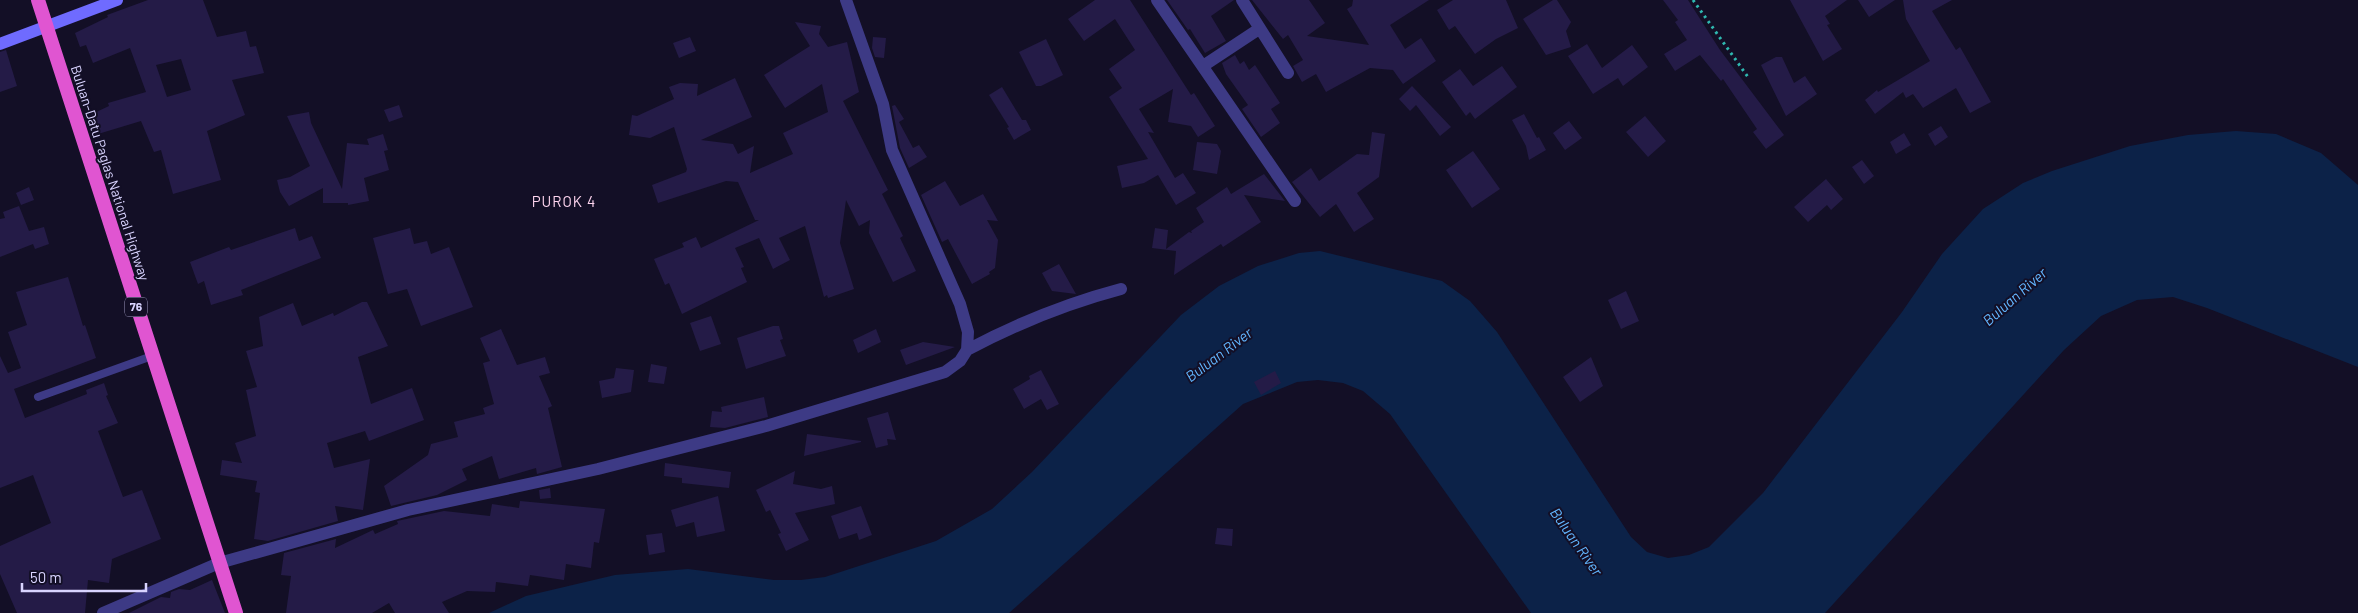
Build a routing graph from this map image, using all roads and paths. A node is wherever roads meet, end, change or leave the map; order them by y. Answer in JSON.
{"nodes":[{"id":1,"x":38,"y":0,"type":"edge"},
{"id":2,"x":118,"y":0,"type":"edge"},
{"id":3,"x":846,"y":0,"type":"edge"},
{"id":4,"x":1157,"y":0,"type":"edge"},
{"id":5,"x":1242,"y":0,"type":"edge"},
{"id":6,"x":1693,"y":0,"type":"edge"},
{"id":7,"x":46,"y":27,"type":"junction"},
{"id":8,"x":1259,"y":29,"type":"junction"},
{"id":9,"x":0,"y":44,"type":"edge"},
{"id":10,"x":1203,"y":66,"type":"junction"},
{"id":11,"x":1288,"y":73,"type":"dead end"},
{"id":12,"x":1748,"y":77,"type":"dead end"},
{"id":13,"x":1295,"y":201,"type":"dead end"},
{"id":14,"x":1122,"y":289,"type":"dead end"},
{"id":15,"x":967,"y":350,"type":"junction"},
{"id":16,"x":152,"y":356,"type":"junction"},
{"id":17,"x":38,"y":397,"type":"dead end"},
{"id":18,"x":219,"y":563,"type":"junction"},
{"id":19,"x":104,"y":613,"type":"edge"},
{"id":20,"x":236,"y":613,"type":"edge"}],
"edges":[{"from":1,"to":7,"type":"highway","name":"Buluan-Datu Paglas National Highway","number":"76"},
{"from":2,"to":7,"type":"main road"},
{"from":3,"to":15,"type":"street"},
{"from":4,"to":10,"type":"street"},
{"from":5,"to":8,"type":"street"},
{"from":6,"to":12,"type":"path"},
{"from":7,"to":9,"type":"main road"},
{"from":7,"to":16,"type":"highway","name":"Buluan-Datu Paglas National Highway","number":"76"},
{"from":8,"to":10,"type":"street"},
{"from":8,"to":11,"type":"street"},
{"from":10,"to":13,"type":"street"},
{"from":14,"to":15,"type":"street"},
{"from":15,"to":18,"type":"street"},
{"from":16,"to":17,"type":"lane"},
{"from":16,"to":18,"type":"highway","name":"Buluan-Datu Paglas National Highway","number":"76"},
{"from":18,"to":19,"type":"street"},
{"from":18,"to":20,"type":"highway","name":"Buluan-Datu Paglas National Highway","number":"76"}]}
